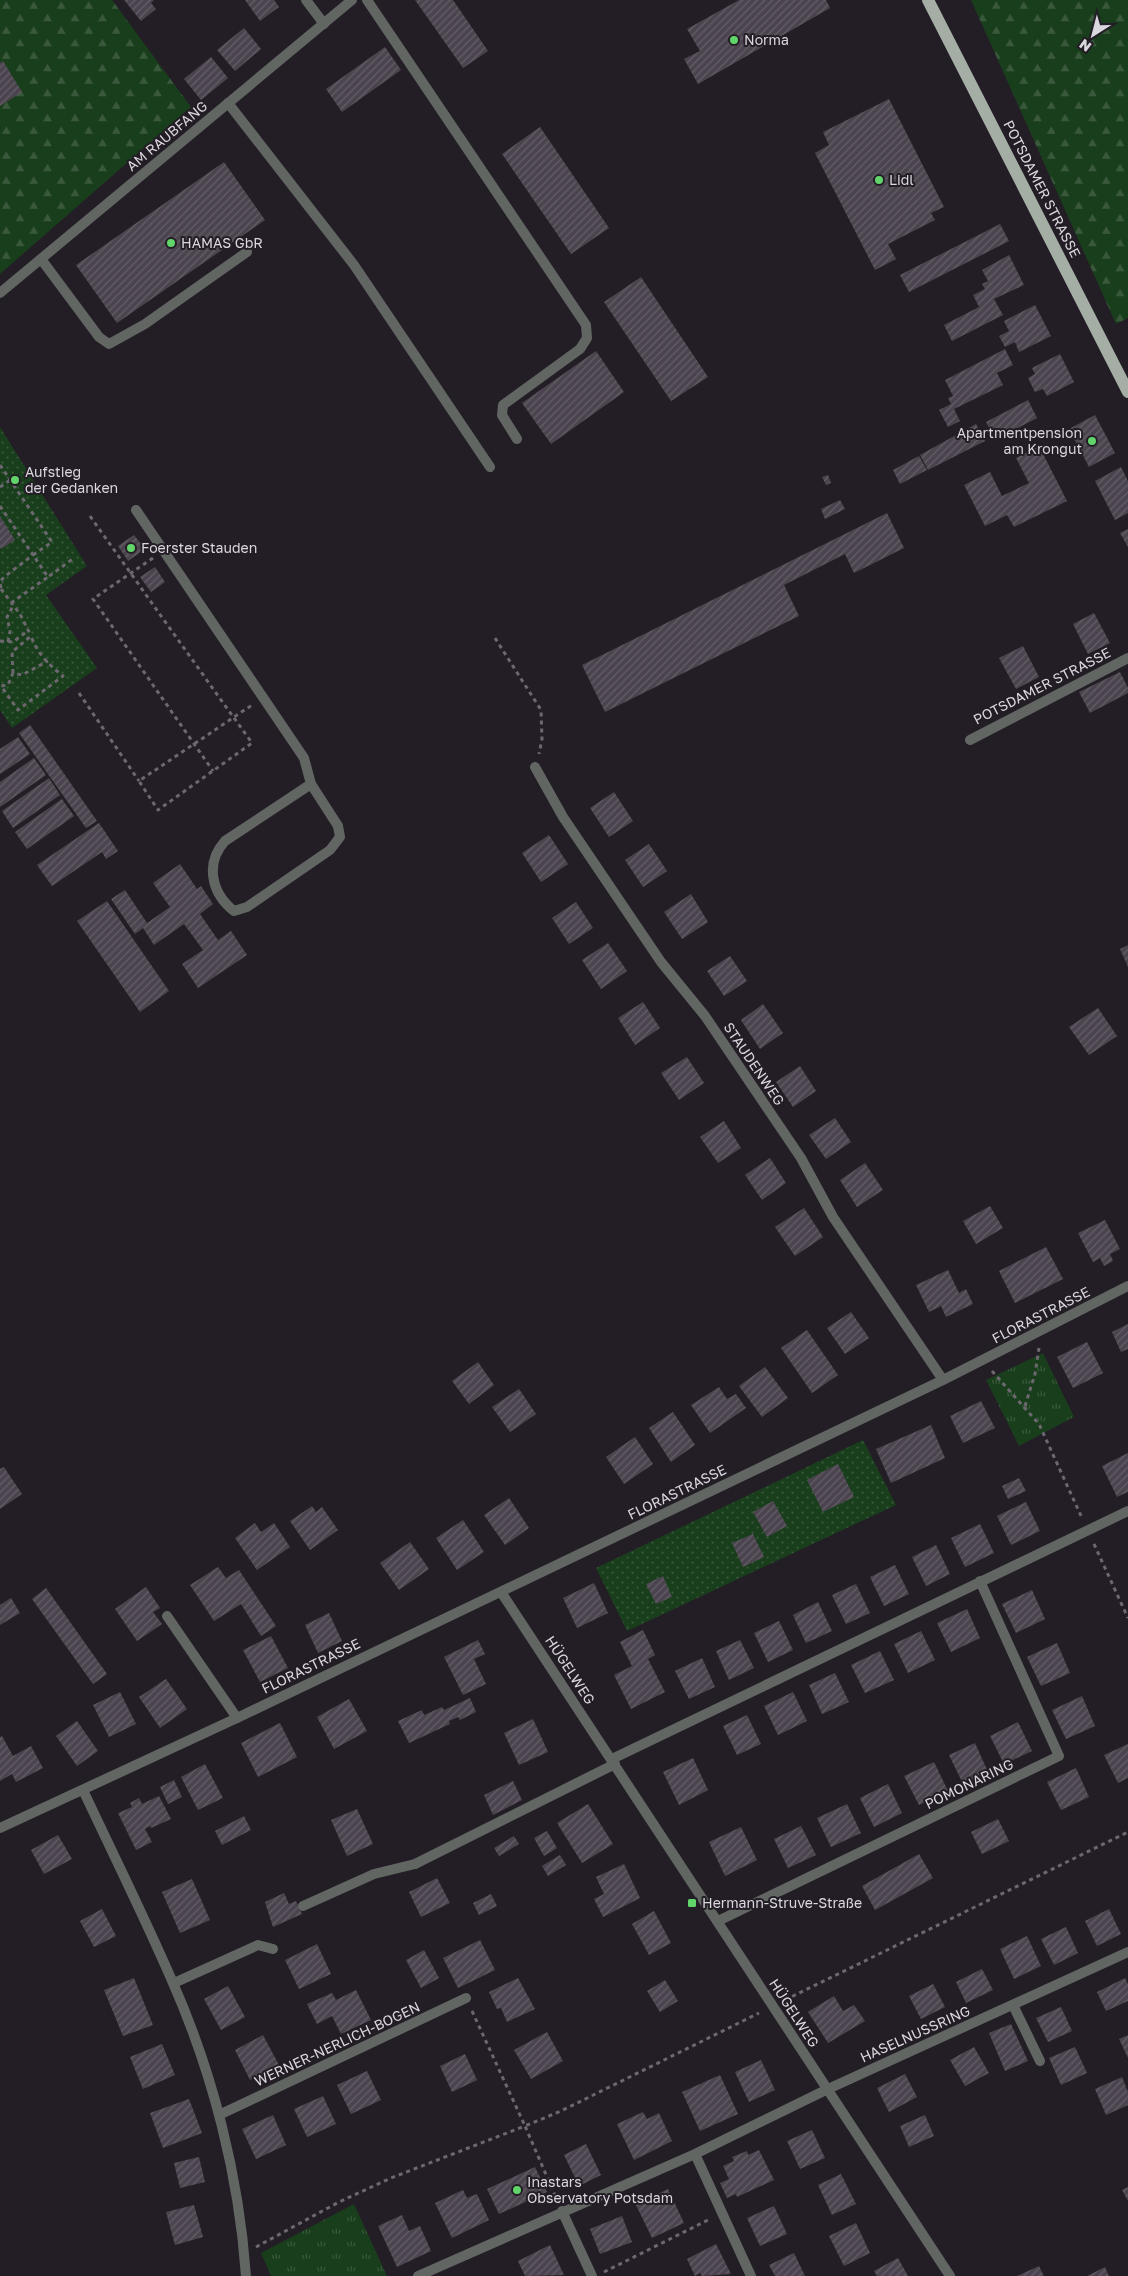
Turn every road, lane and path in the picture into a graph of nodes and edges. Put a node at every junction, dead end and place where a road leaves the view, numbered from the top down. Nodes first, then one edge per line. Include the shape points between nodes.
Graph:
1 (306, 0) edge
2 (352, 0) edge
3 (367, 0) edge
4 (928, 0) edge
5 (324, 24) junction
6 (228, 103) junction
7 (247, 252) dead end
8 (41, 259) junction
9 (0, 294) edge
10 (1128, 392) edge
11 (518, 439) dead end
12 (0, 466) edge
13 (490, 467) dead end
14 (10, 480) junction
15 (0, 487) edge
16 (0, 506) edge
17 (136, 510) dead end
18 (90, 516) dead end
19 (34, 555) junction
20 (74, 558) dead end
21 (153, 558) dead end
22 (131, 573) junction
23 (48, 577) junction
24 (1, 589) edge
25 (12, 604) junction
26 (29, 630) junction
27 (31, 636) junction
28 (495, 638) dead end
29 (0, 641) edge
30 (8, 642) junction
31 (1128, 658) edge
32 (48, 661) junction
33 (13, 673) junction
34 (1, 685) edge
35 (79, 693) dead end
36 (254, 704) dead end
37 (234, 717) junction
38 (970, 740) dead end
39 (194, 744) junction
40 (535, 767) joint
41 (213, 771) junction
42 (139, 781) junction
43 (311, 784) junction
44 (1128, 1286) edge
45 (981, 1360) junction
46 (1037, 1363) dead end
47 (943, 1380) junction
48 (1024, 1406) junction
49 (1128, 1512) edge
50 (1088, 1530) junction
51 (980, 1581) junction
52 (501, 1592) junction
53 (167, 1616) dead end
54 (1128, 1618) edge
55 (236, 1718) junction
56 (613, 1761) junction
57 (83, 1790) junction
58 (0, 1828) edge
59 (303, 1906) dead end
60 (718, 1920) junction
61 (274, 1949) dead end
62 (1128, 1952) edge
63 (174, 1983) junction
64 (466, 1998) dead end
65 (1014, 2005) junction
66 (1040, 2061) dead end
67 (828, 2089) junction
68 (219, 2115) junction
69 (695, 2154) junction
70 (562, 2211) junction
71 (722, 2213) junction
72 (245, 2253) junction
73 (246, 2276) edge
74 (418, 2276) edge
75 (592, 2276) edge
76 (597, 2276) edge
77 (751, 2276) edge
78 (950, 2276) edge

1 - 5 street
2 - 5 street, AM RAUBFANG
3 - 11 street via 586,325 587,338 580,349 503,405 502,415
4 - 10 main road, POTSDAMER STRASSE
5 - 6 street, AM RAUBFANG
6 - 8 street, AM RAUBFANG
6 - 13 street via 354,265
7 - 8 street via 145,324 109,344 99,337
8 - 9 street, AM RAUBFANG
12 - 14 path
14 - 15 path
14 - 19 path via 52,542
16 - 19 path
17 - 43 street via 304,758
18 - 22 path
19 - 23 path
19 - 24 path via 4,577 0,582
20 - 23 path
21 - 22 path
22 - 37 path
22 - 39 path via 93,599
23 - 25 path
24 - 25 path
25 - 26 path
25 - 30 path via 7,617
26 - 27 path
26 - 30 path via 17,640
27 - 32 path via 40,656
27 - 33 path via 12,652
28 - 40 path via 542,710 542,739
29 - 30 path
31 - 38 street, POTSDAMER STRASSE
32 - 33 path via 22,675
32 - 34 path via 63,676 18,710
33 - 34 path via 8,685
35 - 42 path
36 - 37 path
37 - 39 path
37 - 41 path via 252,744
39 - 41 path
39 - 42 path
40 - 47 street, STAUDENWEG via 563,817 661,962 704,1016 801,1158 827,1207
41 - 42 path via 158,810
43 - 43 street via 219,847 211,876 225,904 234,911 247,907 330,850 340,837 338,826
44 - 45 street, FLORASTRASSE
45 - 47 street, FLORASTRASSE
45 - 48 path
46 - 48 path
47 - 52 street, FLORASTRASSE
48 - 50 path via 1039,1424
49 - 50 street
50 - 51 street
50 - 54 path
51 - 56 street
51 - 60 street, POMONARING via 1059,1756
52 - 55 street, FLORASTRASSE
52 - 56 street, HÜGELWEG
53 - 55 street
55 - 57 street, FLORASTRASSE
56 - 59 street via 415,1864 374,1874
56 - 60 street, HÜGELWEG
57 - 58 street, FLORASTRASSE
57 - 63 street
60 - 67 street, HÜGELWEG
61 - 63 street via 258,1945
62 - 65 street, HASELNUSSRING
63 - 68 street
64 - 68 street, WERNER-NERLICH-BOGEN
65 - 66 street
65 - 67 street, HASELNUSSRING
67 - 69 street
67 - 78 street, HÜGELWEG
68 - 72 street
69 - 70 street
69 - 71 street
70 - 72 path via 526,2126 391,2178
70 - 74 street
70 - 75 street
71 - 76 path
71 - 77 street
72 - 73 street

